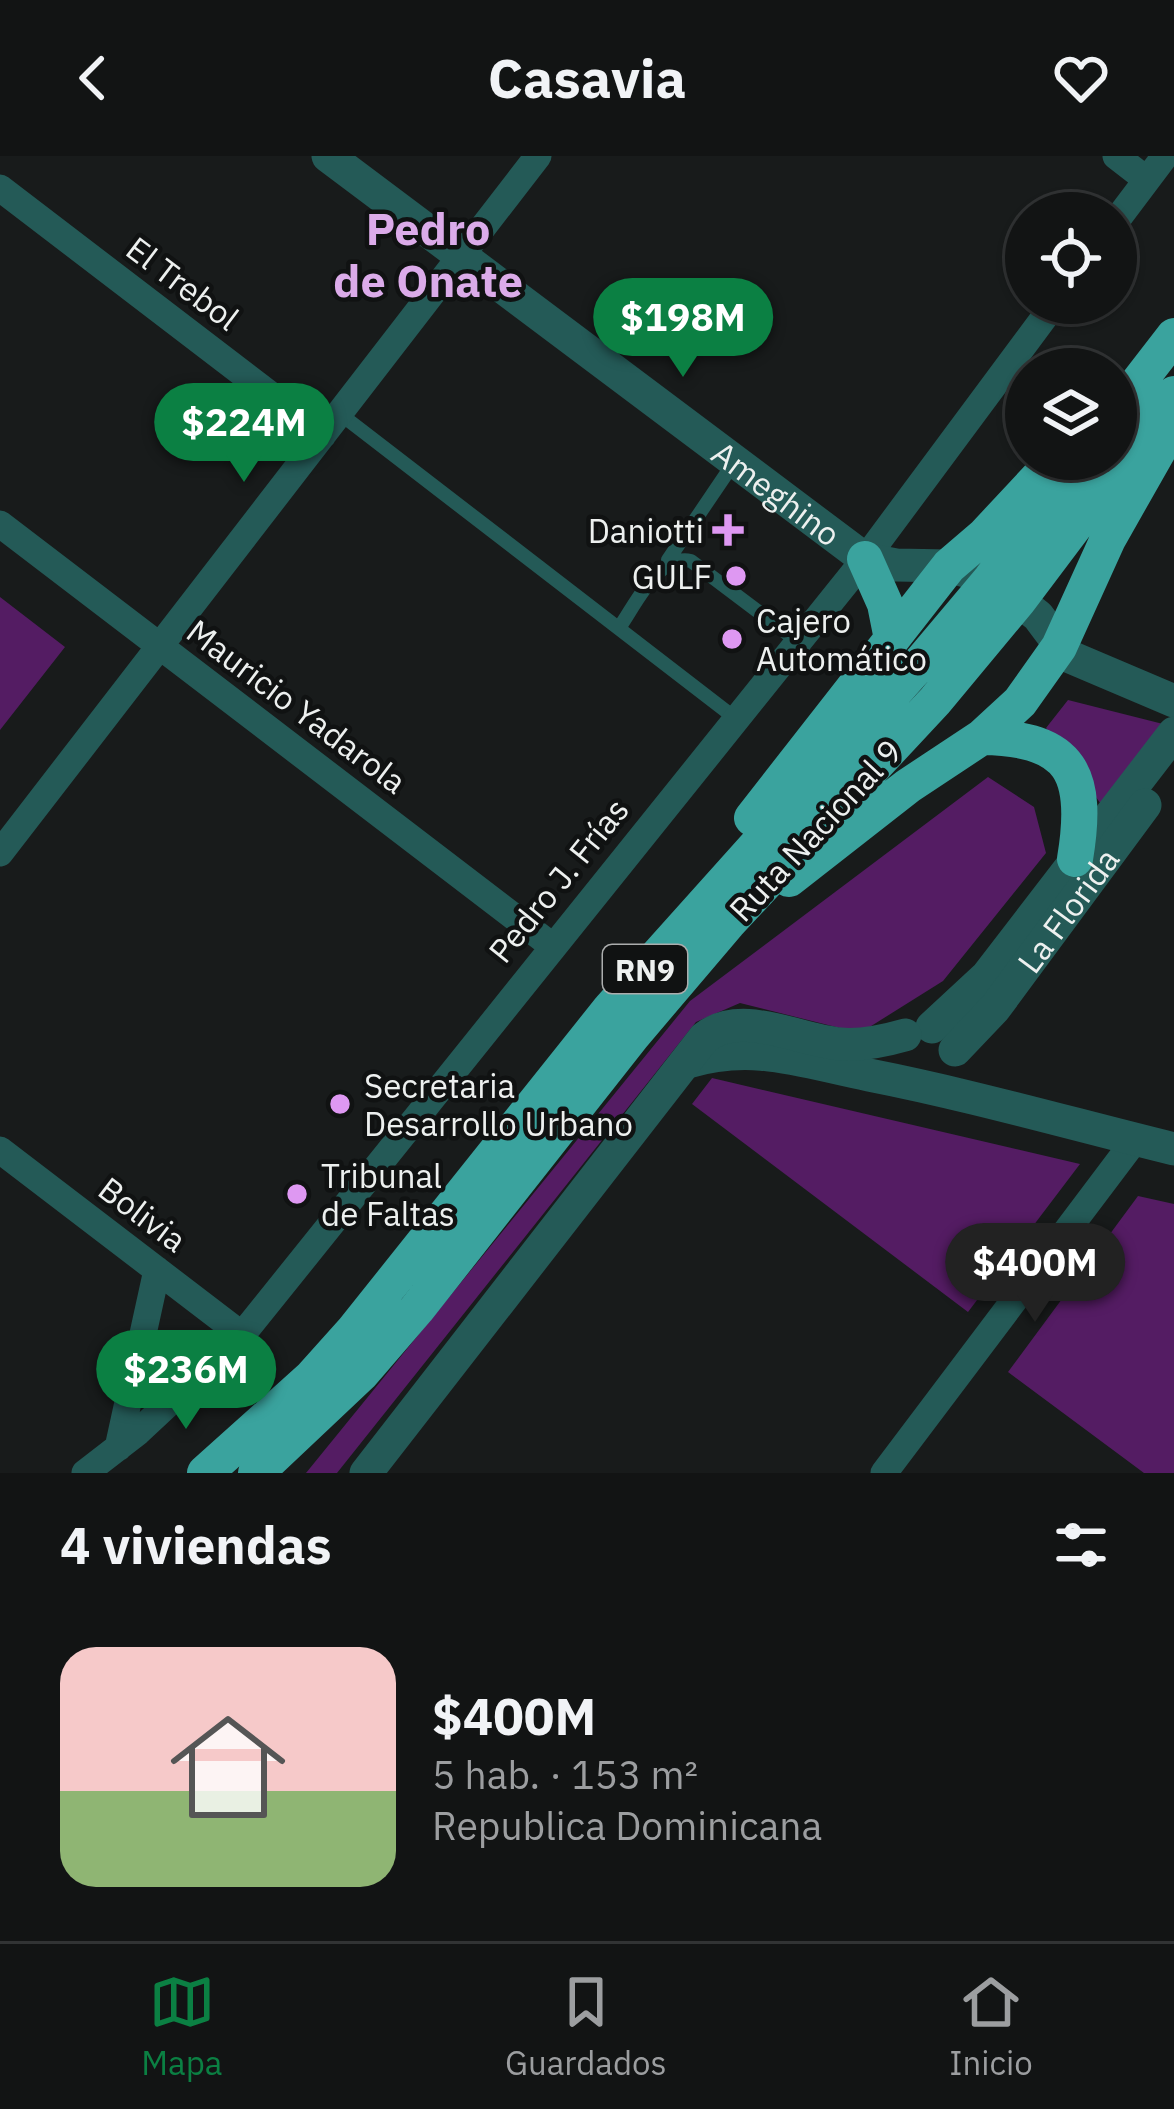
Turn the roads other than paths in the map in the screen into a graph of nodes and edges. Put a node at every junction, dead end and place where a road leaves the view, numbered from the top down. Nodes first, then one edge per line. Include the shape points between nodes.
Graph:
1 (328, 156) edge
2 (538, 156) edge
3 (1116, 156) edge
4 (1165, 156) edge
5 (1147, 180) junction
6 (0, 188) edge
7 (1137, 193) edge
8 (460, 257) junction
9 (1039, 324) edge
10 (1174, 335) edge
11 (1137, 381) edge
12 (1174, 394) edge
13 (1174, 422) edge
14 (331, 424) junction
15 (734, 462) junction
16 (1036, 480) edge
17 (1068, 480) edge
18 (0, 524) edge
19 (865, 559) junction
20 (665, 564) junction
21 (950, 566) junction
22 (1005, 590) junction
23 (619, 628) junction
24 (892, 639) junction
25 (797, 641) junction
26 (160, 646) junction
27 (1059, 647) junction
28 (1174, 701) edge
29 (735, 718) junction
30 (1174, 733) edge
31 (982, 737) junction
32 (1174, 766) edge
33 (0, 853) edge
34 (1075, 859) junction
35 (716, 912) junction
36 (551, 945) junction
37 (937, 1043) junction
38 (688, 1062) junction
39 (921, 1083) junction
40 (1002, 1106) junction
41 (1135, 1140) junction
42 (1174, 1149) edge
43 (0, 1150) edge
44 (157, 1270) junction
45 (242, 1335) junction
46 (308, 1427) junction
47 (118, 1448) junction
48 (85, 1473) edge
49 (205, 1473) edge
50 (256, 1473) edge
51 (274, 1473) edge
52 (366, 1473) edge
53 (884, 1473) edge

1 - 8 street, Ameghino
2 - 8 street
3 - 5 street
4 - 5 street
5 - 7 street
6 - 14 street, El Trebol
8 - 14 street
8 - 15 street, Ameghino
9 - 19 street, Pedro J. Frías
10 - 11 highway
12 - 22 highway, Ruta Nacional 9 / RN9
13 - 27 highway, RN9
14 - 23 lane
14 - 26 street
15 - 19 street, Ameghino
15 - 20 lane
16 - 21 highway, RN9
17 - 22 highway, Ruta Nacional 9 / RN9
18 - 26 street, Mauricio Yadarola
19 - 21 street, Ameghino
19 - 24 highway
19 - 25 street, Pedro J. Frías
20 - 23 lane
20 - 25 lane via 691,561
21 - 22 street, Ameghino
21 - 24 highway, RN9
22 - 27 street via 1038,616
22 - 35 highway, Ruta Nacional 9 / RN9 via 935,701
23 - 29 lane
24 - 35 highway, RN9 via 743,830
25 - 29 street, Pedro J. Frías
26 - 33 street
26 - 36 street, Mauricio Yadarola
27 - 28 street
27 - 31 highway, RN9 via 1020,702
29 - 36 street, Pedro J. Frías
30 - 34 street
31 - 34 highway via 1045,747 1074,776 1082,819
31 - 35 highway, RN9 via 840,843
32 - 37 street, La Florida via 995,1008
34 - 37 street
35 - 46 highway, Ruta Nacional 9 / RN9 via 417,1310
35 - 49 highway, Ruta Nacional 9 / RN9 via 610,1009 311,1378
36 - 45 street, Pedro J. Frías
37 - 38 street via 848,1045 736,1025 712,1031
37 - 39 street via 948,1076
37 - 39 street via 898,1060
37 - 40 street
38 - 39 street via 766,1052
38 - 52 street
39 - 40 street
40 - 41 street
41 - 42 street
41 - 53 street
43 - 44 street, Bolivia
44 - 45 street, Bolivia
44 - 47 street
45 - 47 street, Pedro J. Frías
46 - 50 highway, Ruta Nacional 9 / RN9
46 - 51 highway
47 - 48 street, Pedro J. Frías

